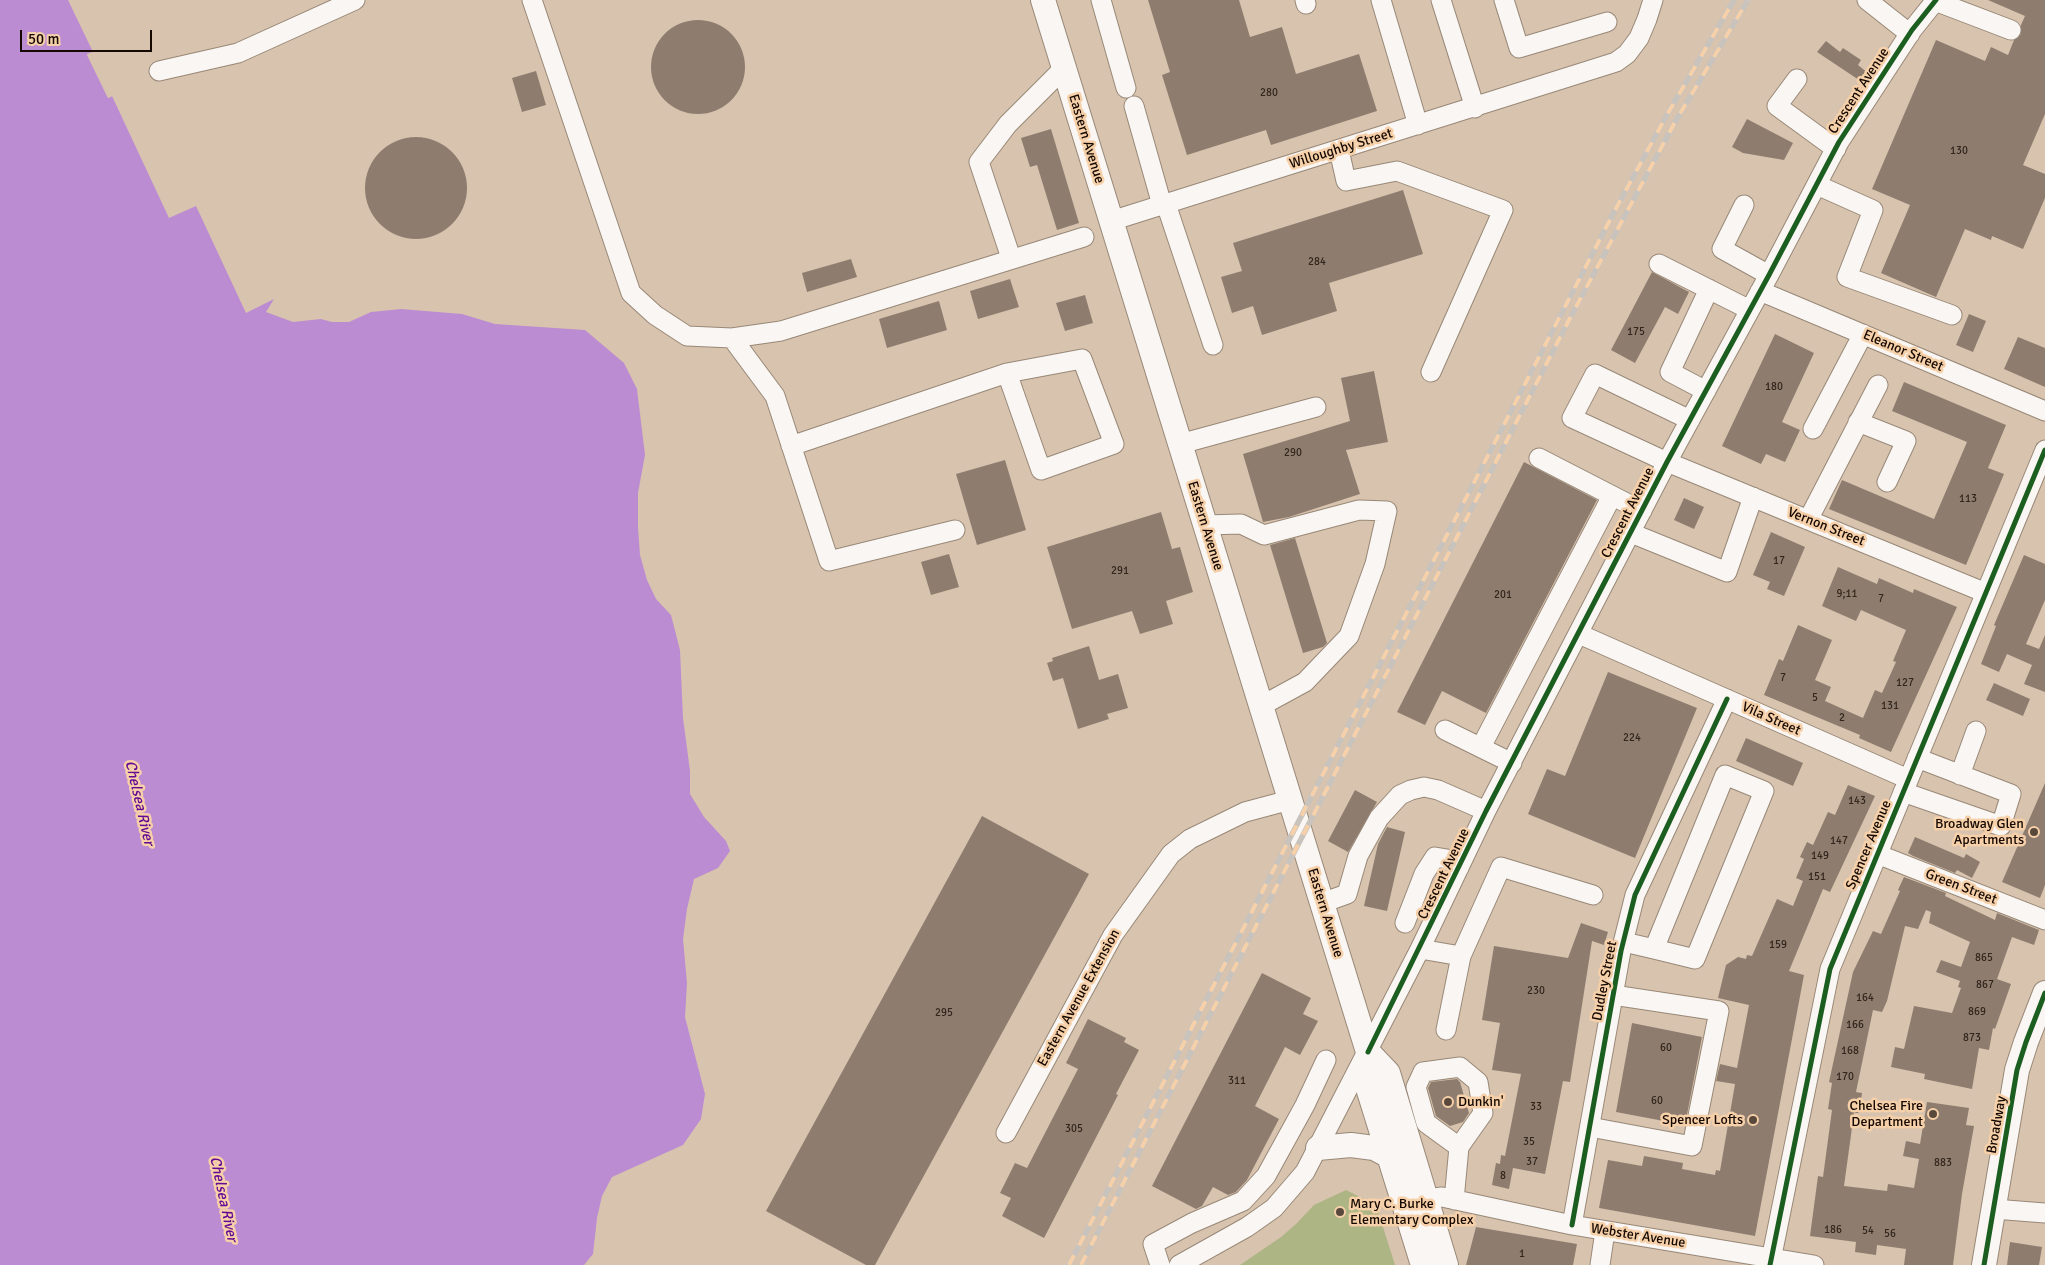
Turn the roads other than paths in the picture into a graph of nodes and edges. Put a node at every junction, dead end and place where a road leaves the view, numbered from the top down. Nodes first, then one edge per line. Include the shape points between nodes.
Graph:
1 (355, 0) edge
2 (532, 0) edge
3 (1043, 0) edge
4 (1101, 0) edge
5 (1381, 0) edge
6 (1441, 0) edge
7 (1504, 0) edge
8 (1653, 0) edge
9 (1867, 0) edge
10 (1935, 1) edge
11 (1607, 22) dead end
12 (2011, 30) dead end
13 (1910, 34) junction
14 (1064, 68) junction
15 (159, 71) dead end
16 (1797, 80) dead end
17 (1126, 88) dead end
18 (1134, 106) dead end
19 (1474, 108) junction
20 (1418, 125) junction
21 (1836, 149) junction
22 (1339, 150) junction
23 (1817, 185) junction
24 (1164, 204) junction
25 (1744, 205) dead end
26 (1111, 221) junction
27 (1084, 237) dead end
28 (1011, 258) junction
29 (1659, 264) dead end
30 (1765, 283) junction
31 (1709, 289) junction
32 (1750, 310) junction
33 (1952, 315) dead end
34 (1863, 334) junction
35 (732, 338) junction
36 (1213, 345) dead end
37 (1431, 372) dead end
38 (1007, 373) junction
39 (1878, 385) dead end
40 (1706, 391) junction
41 (1316, 407) dead end
42 (2045, 411) edge
43 (1690, 420) junction
44 (1858, 422) junction
45 (1813, 429) dead end
46 (1180, 444) junction
47 (791, 446) junction
48 (1538, 458) dead end
49 (2043, 458) edge
50 (1667, 462) junction
51 (1887, 482) dead end
52 (1612, 496) junction
53 (1753, 497) junction
54 (1642, 511) junction
55 (1808, 520) junction
56 (1205, 525) junction
57 (955, 530) dead end
58 (1631, 533) junction
59 (1986, 593) junction
60 (1579, 634) junction
61 (1727, 699) junction
62 (1261, 706) junction
63 (1445, 730) dead end
64 (1976, 731) dead end
65 (1481, 747) junction
66 (1917, 758) junction
67 (1512, 763) junction
68 (1960, 775) junction
69 (1906, 785) junction
70 (1290, 800) junction
71 (1486, 811) junction
72 (1877, 854) junction
73 (1459, 868) junction
74 (1593, 895) dead end
75 (1322, 903) junction
76 (2045, 920) edge
77 (1405, 923) dead end
78 (1624, 942) junction
79 (1420, 949) junction
80 (1654, 949) junction
81 (1461, 956) junction
82 (2045, 993) edge
83 (1614, 995) junction
84 (1446, 1030) dead end
85 (1368, 1052) junction
86 (1326, 1060) dead end
87 (1305, 1105) junction
88 (1333, 1120) junction
89 (1416, 1127) junction
90 (1590, 1127) junction
91 (1006, 1133) dead end
92 (1459, 1147) junction
93 (1318, 1148) junction
94 (1388, 1156) junction
95 (1454, 1200) junction
96 (1415, 1202) junction
97 (1994, 1209) junction
98 (2045, 1213) edge
99 (1572, 1225) junction
100 (1605, 1230) junction
101 (1771, 1261) edge
102 (1160, 1265) edge
103 (1179, 1265) edge
104 (1423, 1265) edge
105 (1446, 1265) edge
106 (1600, 1265) edge
107 (1814, 1265) edge
108 (1984, 1265) edge

1 - 15 street via 238,53
2 - 35 street via 631,293 687,336
3 - 14 main road, Eastern Avenue
4 - 17 street
5 - 20 street
6 - 19 street
7 - 11 street via 1519,48
8 - 19 street, Willoughby Street via 1638,38 1627,54 1616,62
9 - 13 street
10 - 12 street
10 - 13 street, Crescent Avenue
13 - 21 street, Crescent Avenue
14 - 26 main road, Eastern Avenue
14 - 28 street via 1008,124 979,162
16 - 21 street via 1777,106
18 - 24 street
19 - 20 street, Willoughby Street
20 - 22 street, Willoughby Street
21 - 23 street, Crescent Avenue
22 - 24 street, Willoughby Street
22 - 37 street via 1346,181 1397,171 1503,210
23 - 30 street, Crescent Avenue
23 - 33 street via 1873,210 1847,277
24 - 26 street, Willoughby Street
24 - 36 street
25 - 30 street, Eleanor Street via 1722,249
26 - 46 main road, Eastern Avenue
27 - 28 street
28 - 35 street via 781,331
29 - 31 street
30 - 32 street, Crescent Avenue
30 - 34 street, Eleanor Street
31 - 32 street
31 - 40 street via 1670,372
32 - 40 street, Crescent Avenue
34 - 42 street, Eleanor Street
34 - 45 street
35 - 47 street via 775,396
38 - 38 street via 1042,470 1114,444 1082,359
38 - 47 street
39 - 44 street
40 - 43 street, Crescent Avenue
41 - 46 street
43 - 50 street, Crescent Avenue
43 - 50 street, Vernon Street via 1595,374 1572,418
44 - 51 street via 1906,441
44 - 55 street
46 - 56 main road, Eastern Avenue
47 - 57 street via 829,561
48 - 52 street
49 - 59 street, Spencer Avenue
50 - 53 street, Vernon Street
50 - 54 street, Crescent Avenue
52 - 54 street
52 - 65 street
53 - 55 street, Vernon Street
53 - 58 street via 1727,572
54 - 58 street, Crescent Avenue
55 - 59 street, Vernon Street
56 - 62 main road, Eastern Avenue
56 - 62 street via 1241,524 1264,535 1359,510 1387,511 1374,564 1349,636 1305,682
58 - 60 street, Crescent Avenue
59 - 66 street, Spencer Avenue
60 - 61 street, Vila Street
60 - 67 street, Crescent Avenue
61 - 69 street, Vila Street
61 - 78 street, Dudley Street via 1635,895
62 - 70 main road, Eastern Avenue
63 - 65 street
64 - 68 street
65 - 67 street
66 - 68 street
66 - 69 street, Spencer Avenue
67 - 71 street, Crescent Avenue
68 - 69 street, Vila Street via 2011,794 2001,826
69 - 72 street, Spencer Avenue
70 - 75 main road, Eastern Avenue
70 - 91 street, Eastern Avenue Extension via 1245,812 1190,839 1171,854 1113,934
71 - 73 street, Crescent Avenue
71 - 75 street via 1424,787 1400,795 1379,818 1358,856 1347,894
72 - 76 street, Green Street
72 - 101 street, Spencer Avenue via 1826,982
73 - 77 street via 1435,857 1424,874
73 - 79 street, Crescent Avenue
74 - 81 street via 1501,867
75 - 85 main road, Eastern Avenue
78 - 80 street
78 - 83 street, Dudley Street
79 - 81 street
79 - 85 street, Crescent Avenue
80 - 80 street via 1695,959 1764,790 1724,776
81 - 84 street
82 - 97 main road, Broadway via 2017,1070
83 - 90 street, Dudley Street
83 - 90 street via 1719,1011 1692,1146
85 - 88 street, Crescent Avenue
85 - 89 main road, Eastern Avenue via 1388,1073
85 - 94 main road, Eastern Avenue via 1366,1085
86 - 87 street
87 - 88 street
87 - 102 street via 1266,1176 1244,1201 1153,1244
88 - 93 street, Crescent Avenue
89 - 92 street
89 - 92 street via 1416,1087 1423,1072 1460,1067 1478,1082 1483,1113
89 - 96 main road, Eastern Avenue
90 - 99 street, Dudley Street
92 - 95 street
93 - 94 main road via 1351,1145 1374,1148
93 - 103 street, Crescent Avenue via 1305,1172 1274,1208 1248,1227
94 - 96 main road, Eastern Avenue
95 - 96 street, Webster Avenue via 1442,1198
95 - 99 street, Webster Avenue
96 - 104 main road, Eastern Avenue
96 - 105 main road, Eastern Avenue
97 - 98 street
97 - 108 main road, Broadway
99 - 100 street, Webster Avenue
100 - 101 street, Webster Avenue
100 - 106 street
101 - 107 street, Webster Avenue

